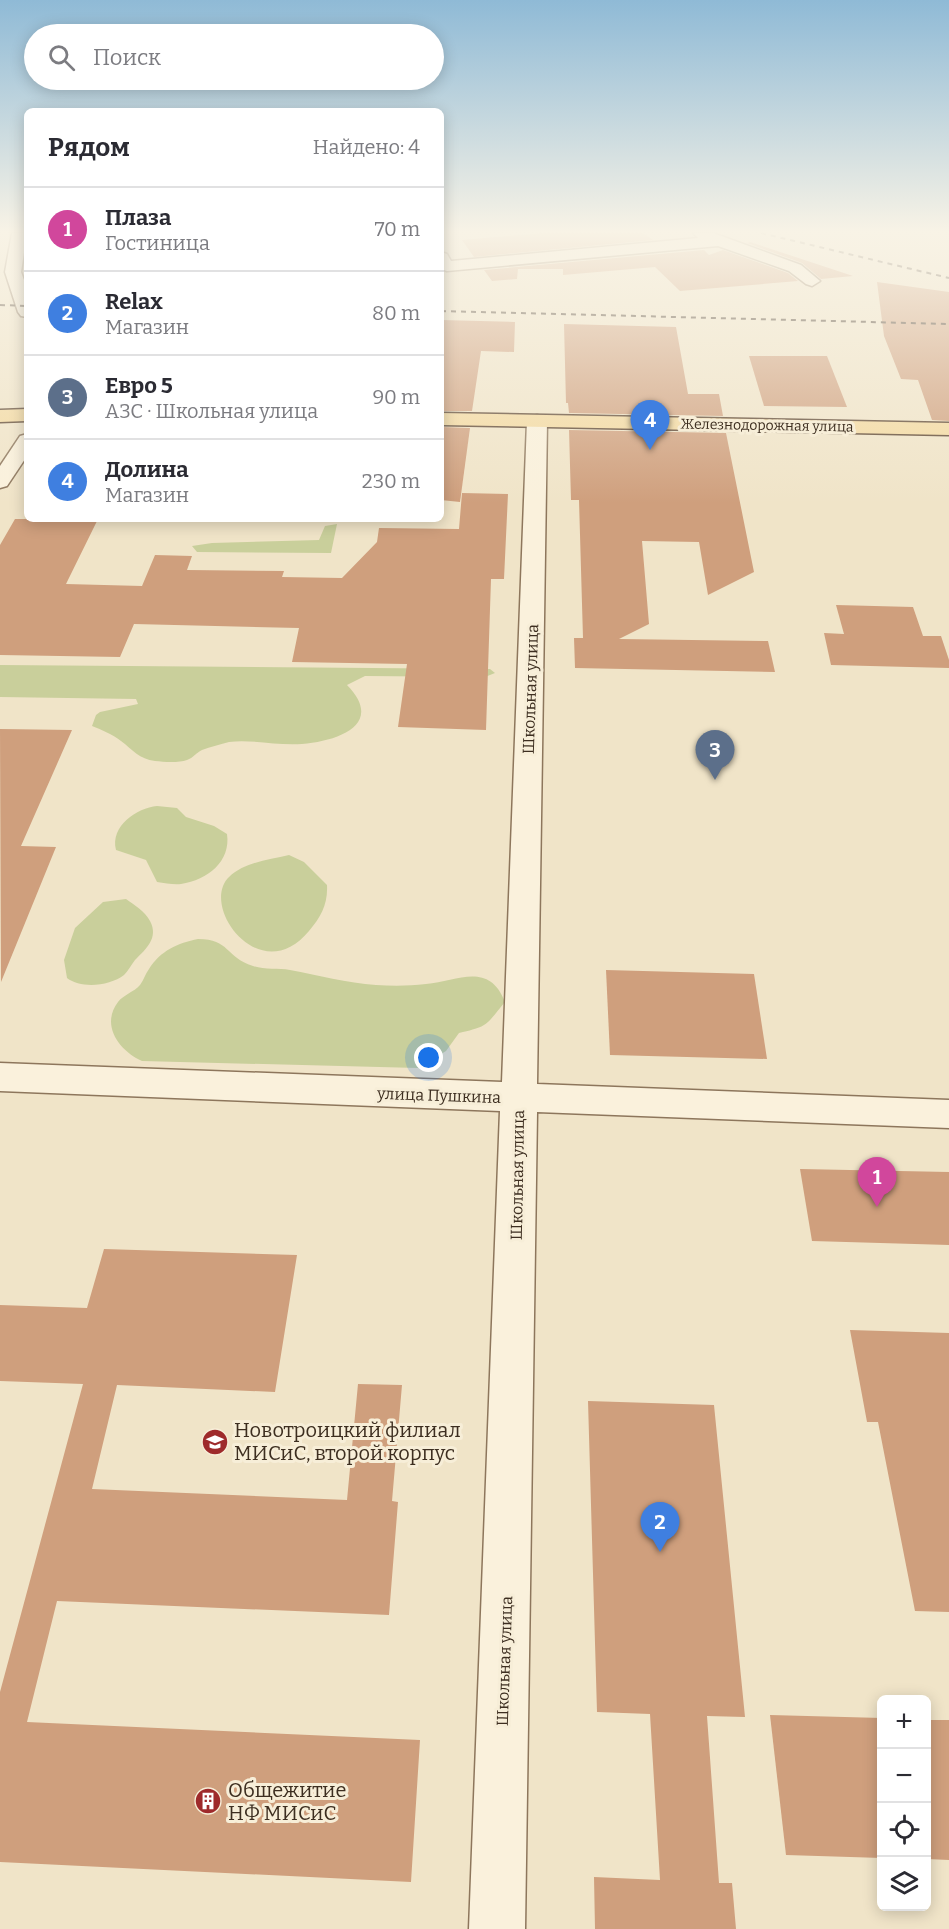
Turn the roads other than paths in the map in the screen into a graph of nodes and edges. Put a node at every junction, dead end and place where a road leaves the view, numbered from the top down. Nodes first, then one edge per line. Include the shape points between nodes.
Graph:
1 (24, 415) edge
2 (0, 416) edge
3 (444, 419) edge
4 (537, 421) junction
5 (949, 429) edge
6 (24, 445) edge
7 (0, 482) edge
8 (0, 1077) edge
9 (519, 1098) junction
10 (949, 1113) edge
11 (497, 1929) edge

1 - 2 main road
3 - 4 main road, Железнодорожная улица
4 - 5 main road, Железнодорожная улица
4 - 9 street, Школьная улица
6 - 7 street
8 - 9 street, улица Пушкина
9 - 10 street, улица Пушкина
9 - 11 street, Школьная улица

